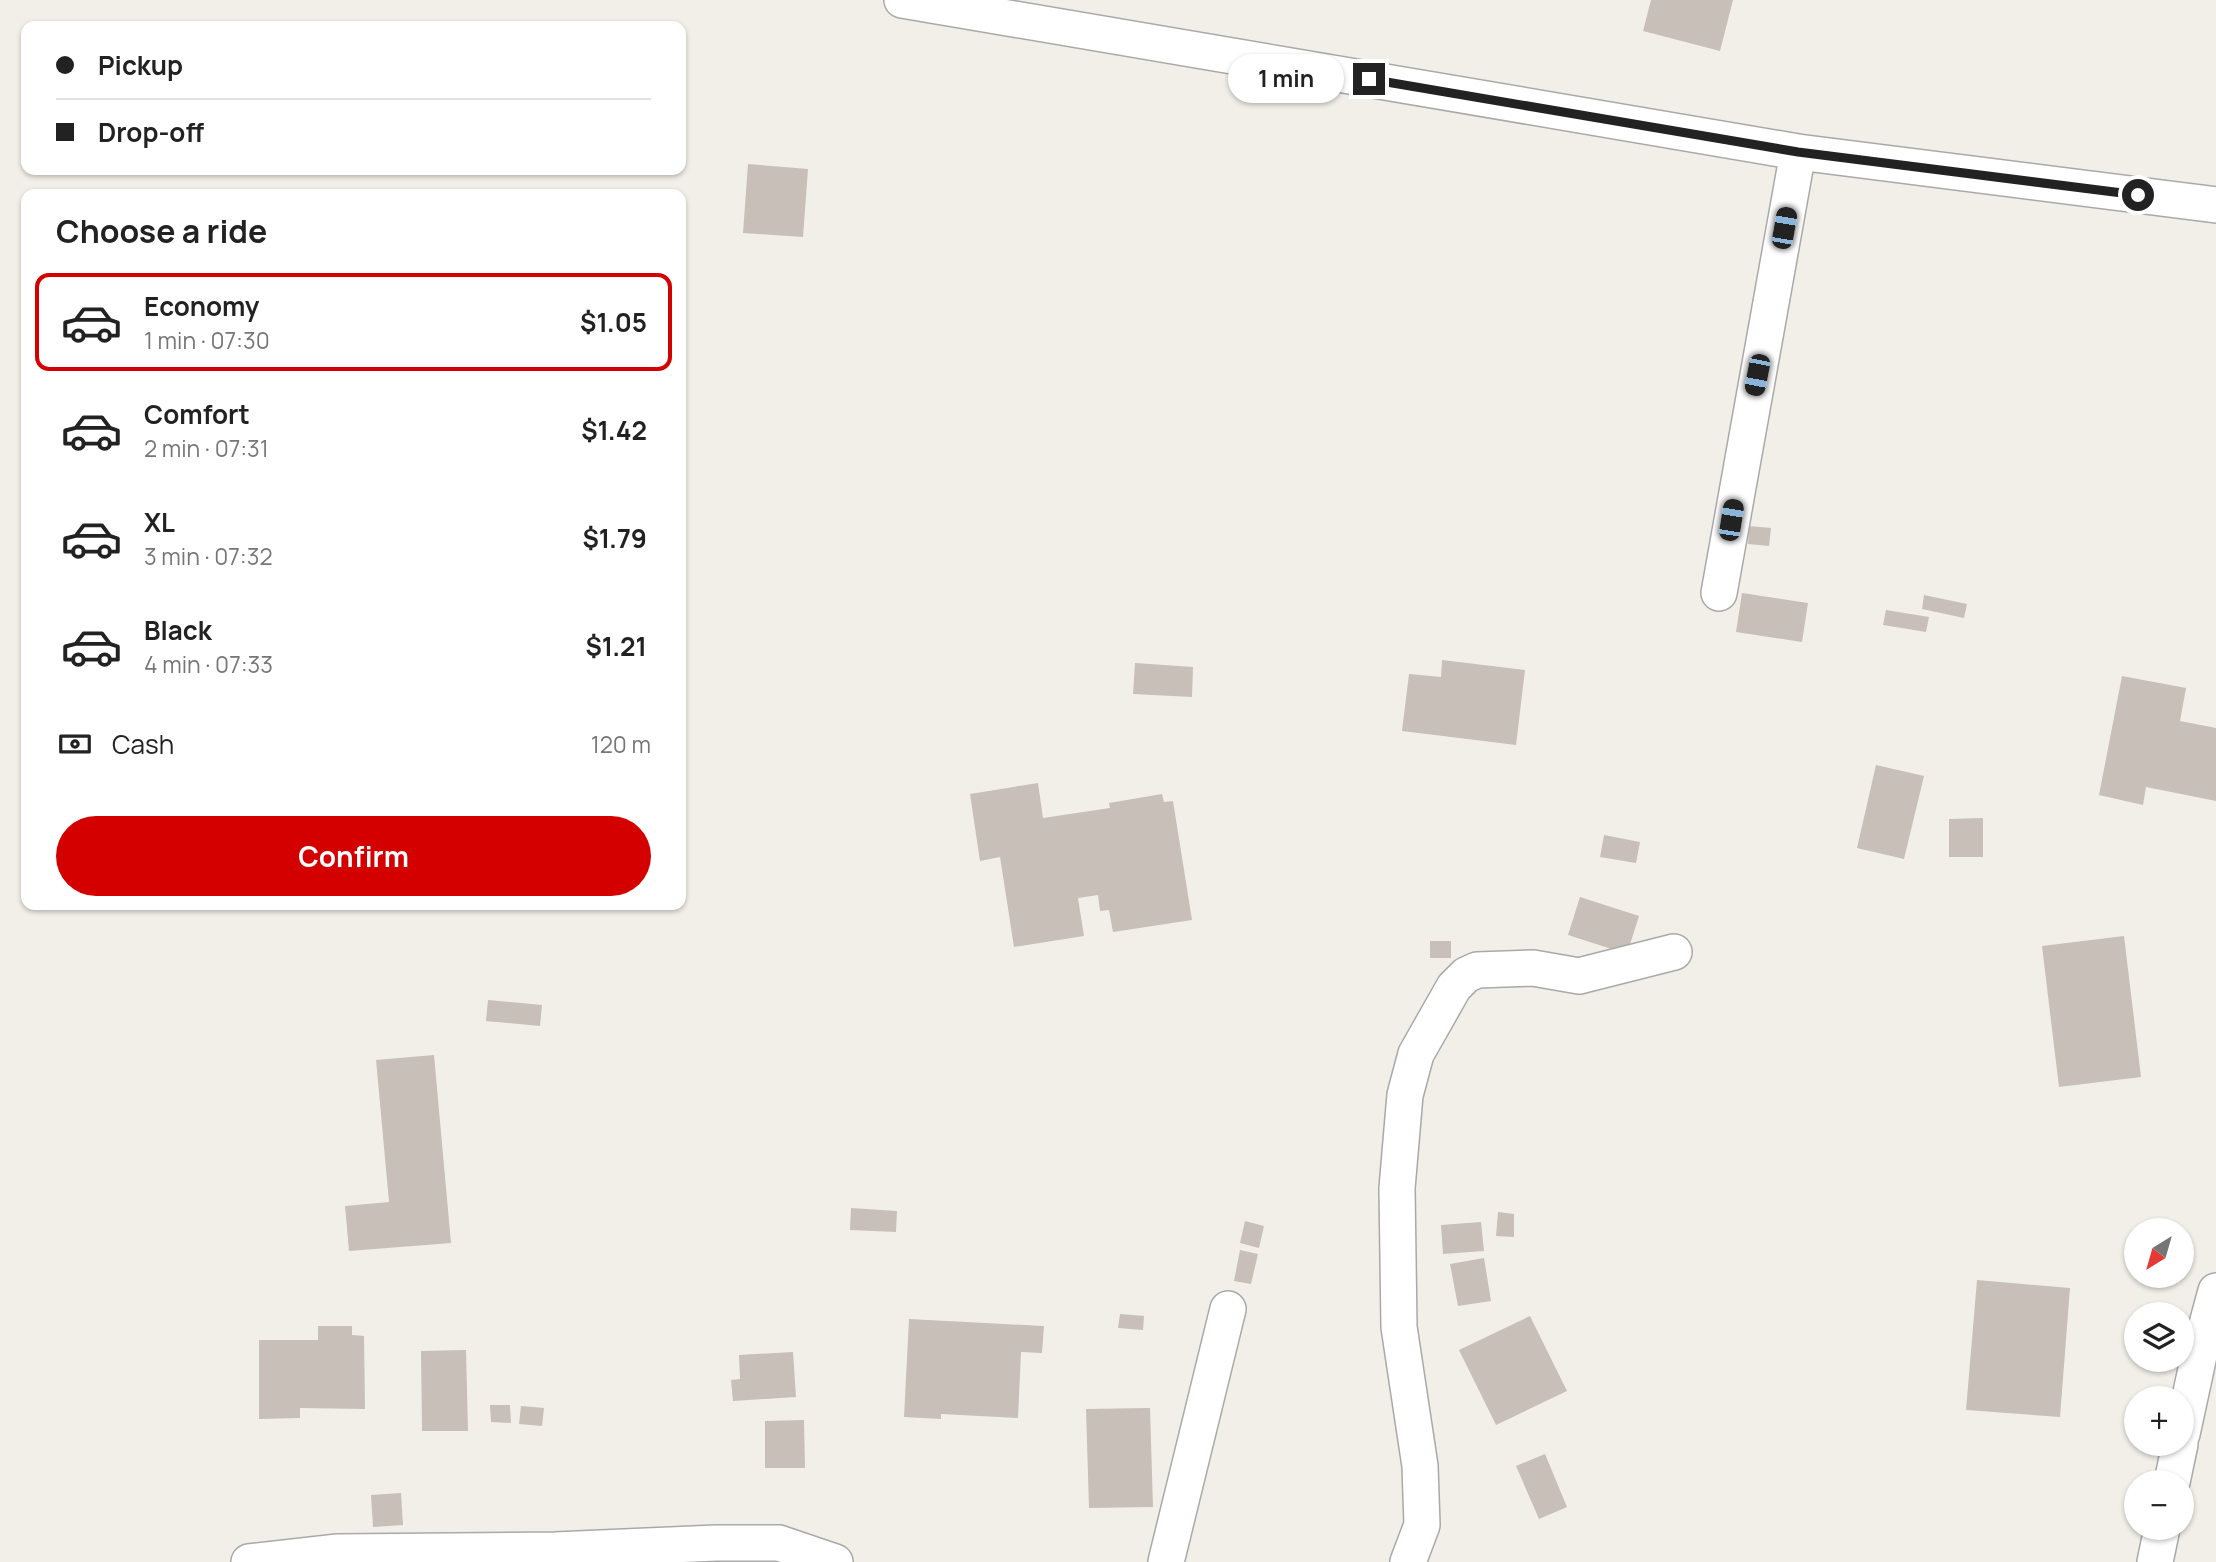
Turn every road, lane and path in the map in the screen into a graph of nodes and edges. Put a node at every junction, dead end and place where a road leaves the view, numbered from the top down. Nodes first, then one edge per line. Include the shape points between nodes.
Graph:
1 (902, 0) edge
2 (1798, 152) junction
3 (2216, 205) edge
4 (1719, 593) dead end
5 (1674, 952) dead end
6 (2216, 1291) edge
7 (1228, 1309) dead end
8 (2192, 1386) edge
9 (2160, 1540) edge
10 (250, 1562) edge
11 (835, 1562) edge
12 (1166, 1562) edge
13 (1408, 1562) edge
14 (2155, 1562) edge

1 - 2 street
2 - 3 street
2 - 4 street
5 - 13 street via 1579,976 1533,968 1477,970 1454,987 1416,1054 1405,1095 1397,1188 1399,1327 1420,1466 1422,1525
6 - 8 street
7 - 12 street
9 - 14 street
10 - 11 street via 338,1552 779,1543

